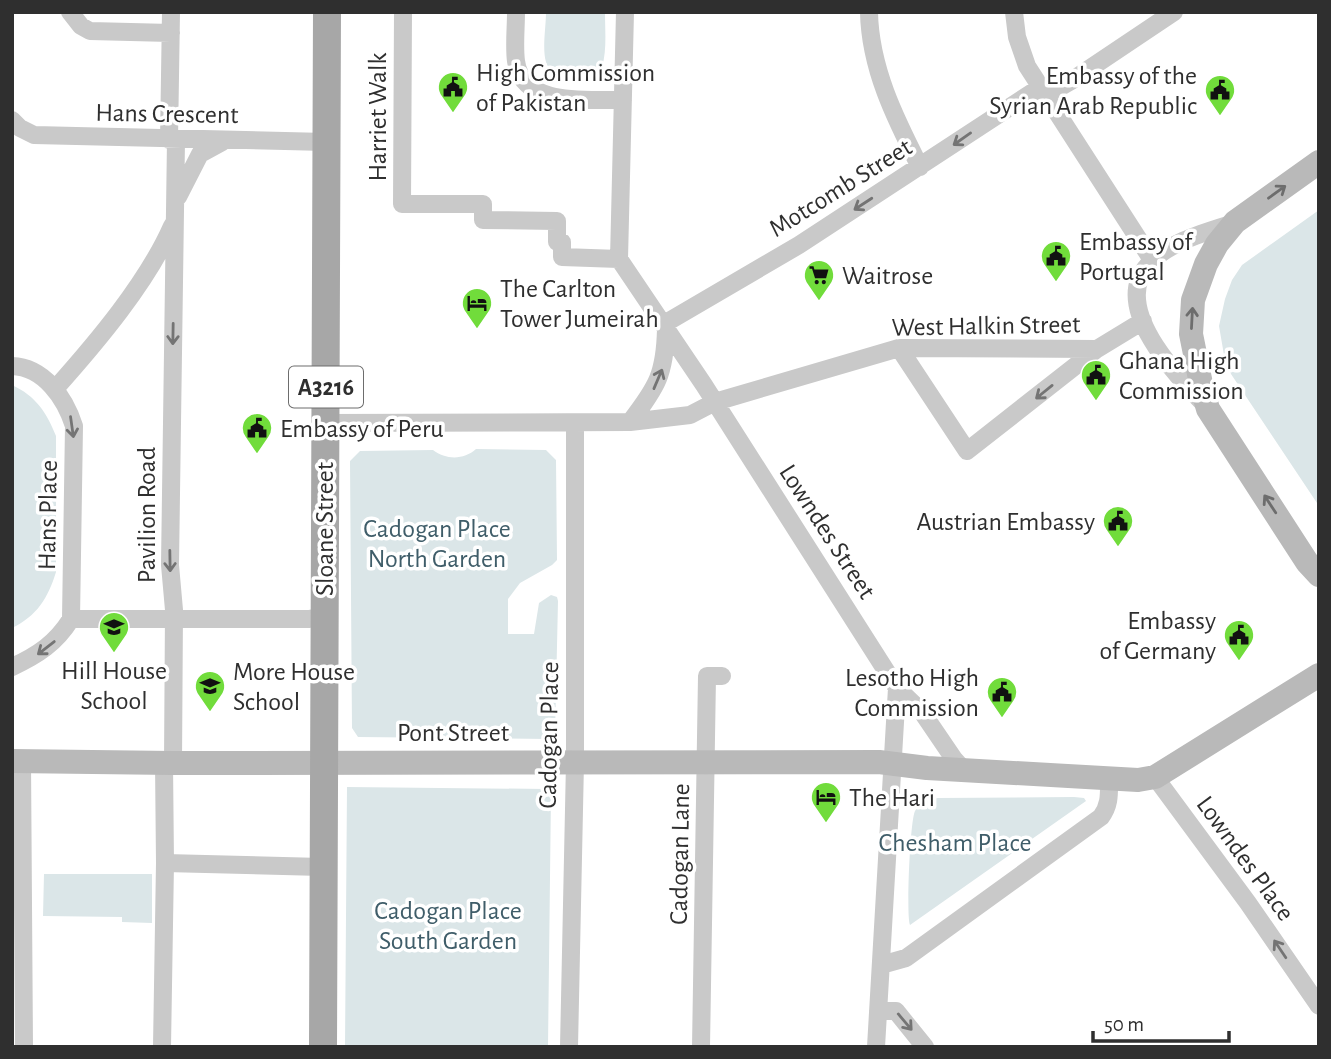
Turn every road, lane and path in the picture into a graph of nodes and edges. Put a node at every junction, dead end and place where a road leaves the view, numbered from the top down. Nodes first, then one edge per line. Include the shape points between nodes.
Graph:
1 (70, 12) edge
2 (171, 12) edge
3 (327, 12) edge
4 (404, 12) edge
5 (516, 12) edge
6 (625, 12) edge
7 (869, 12) edge
8 (1014, 12) edge
9 (1174, 12) edge
10 (171, 33) junction
11 (1042, 92) junction
12 (624, 100) junction
13 (15, 129) edge
14 (172, 140) junction
15 (226, 141) junction
16 (326, 142) junction
17 (1319, 162) edge
18 (920, 167) junction
19 (175, 212) junction
20 (1235, 222) junction
21 (619, 259) junction
22 (1152, 260) junction
23 (1143, 321) junction
24 (665, 326) junction
25 (899, 348) junction
26 (1097, 349) junction
27 (12, 366) edge
28 (55, 389) junction
29 (715, 402) junction
30 (1208, 409) junction
31 (625, 422) junction
32 (325, 423) junction
33 (575, 423) junction
34 (1313, 568) edge
35 (1319, 588) edge
36 (324, 616) junction
37 (174, 618) junction
38 (71, 619) junction
39 (12, 667) edge
40 (1318, 675) edge
41 (722, 676) dead end
42 (897, 688) junction
43 (17, 761) edge
44 (706, 761) junction
45 (575, 762) junction
46 (168, 763) junction
47 (323, 763) junction
48 (894, 764) junction
49 (964, 770) junction
50 (1154, 778) junction
51 (1110, 780) junction
52 (17, 821) edge
53 (165, 863) junction
54 (322, 867) junction
55 (881, 965) junction
56 (1319, 1006) edge
57 (878, 1011) junction
58 (24, 1047) edge
59 (162, 1047) edge
60 (323, 1047) edge
61 (569, 1047) edge
62 (701, 1047) edge
63 (876, 1047) edge
64 (925, 1047) edge

1 - 10 street via 90,31
2 - 10 street
3 - 16 main road, Sloane Street / A3216
4 - 21 street, Harriet Walk via 402,204 483,204 483,220 557,221 562,257
5 - 12 street via 516,63 526,83 537,92 549,97
6 - 12 street
7 - 18 street via 876,64 886,95
8 - 11 street via 1027,66
9 - 11 street, Motcomb Street via 1072,81
10 - 14 street
11 -> 18 street, Motcomb Street
11 - 22 street
12 - 21 street
13 - 14 street, Hans Crescent via 34,135
14 - 15 street, Hans Crescent
14 - 19 street, Pavilion Road
15 - 16 street, Hans Crescent
15 - 19 street via 200,154 187,175
16 - 32 main road, Sloane Street / A3216
20 -> 17 main road
18 -> 24 street, Motcomb Street
19 - 28 street via 151,266
19 -> 37 street, Pavilion Road via 170,565
20 - 22 street
30 -> 20 main road via 1194,351 1193,300 1206,264
21 - 24 street, Lowndes Street
22 - 23 street via 1139,284
23 - 26 street
23 - 30 street via 1166,361
24 - 29 street, Lowndes Street
31 -> 24 street via 657,384 666,352
25 - 26 street, West Halkin Street
26 -> 25 street via 967,451
25 - 29 street, West Halkin Street
27 - 28 street, Hans Place via 32,370
28 -> 38 street, Hans Place via 74,426
29 - 31 street via 690,415
29 - 42 street, Lowndes Street
34 -> 30 main road
31 - 33 street
32 - 33 street
32 - 36 main road, Sloane Street / A3216
33 - 45 street, Cadogan Place
34 - 35 main road
36 - 37 street
36 - 47 main road, Sloane Street / A3216
37 - 38 street
37 - 46 street, Pavilion Road
38 -> 39 street via 42,652
40 - 50 main road
41 - 44 street, Cadogan Lane via 707,677
42 - 48 street
42 - 49 street via 922,712
43 - 46 main road, Pont Street
43 - 52 street
44 - 45 main road, Pont Street
44 - 48 main road, Pont Street
44 - 62 street, Cadogan Lane
45 - 47 main road, Pont Street
45 - 61 street, Cadogan Place
46 - 47 main road, Pont Street
46 - 53 street, Pavilion Road
47 - 54 main road, Sloane Street / A3216
48 - 49 main road
48 - 55 street
49 - 51 main road
50 - 51 main road
56 -> 50 street, Lowndes Place
51 - 55 street via 1107,809 1101,817 906,958
52 - 58 street
53 - 54 street
53 - 59 street, Pavilion Road
54 - 60 main road, Sloane Street / A3216
55 - 57 street
57 - 63 street
57 -> 64 street via 896,1011

